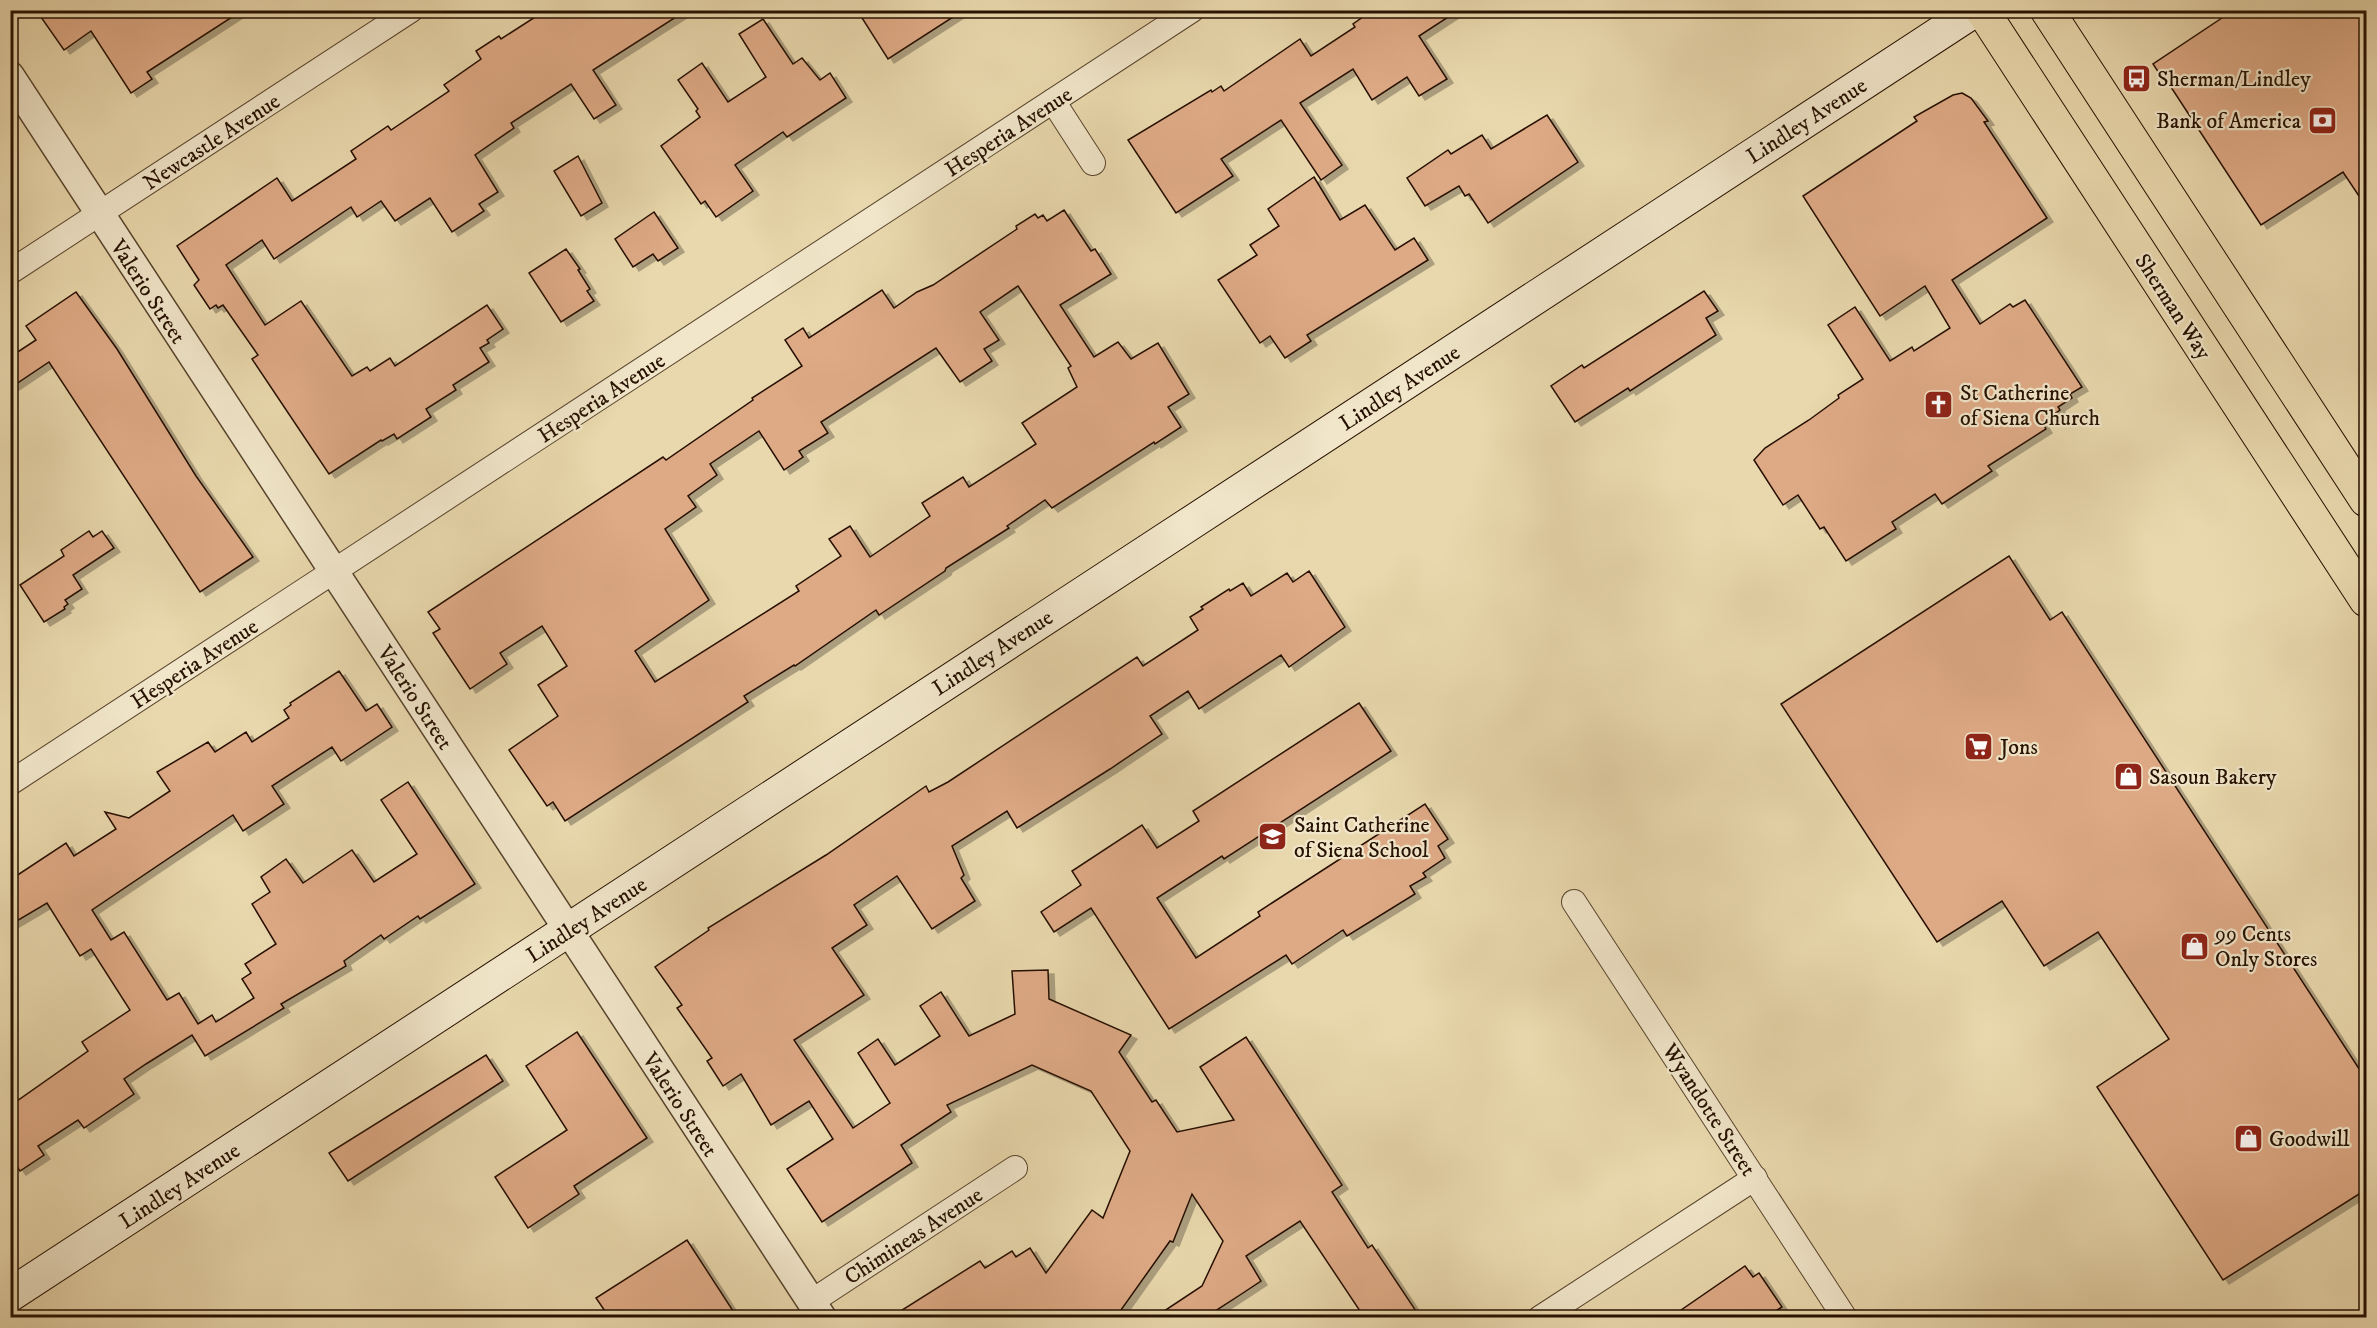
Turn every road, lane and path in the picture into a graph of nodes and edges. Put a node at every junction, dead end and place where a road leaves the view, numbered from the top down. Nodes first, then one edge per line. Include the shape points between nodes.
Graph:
1 (411, 10) edge
2 (1192, 10) edge
3 (1975, 10) edge
4 (1982, 10) edge
5 (2047, 10) edge
6 (10, 76) edge
7 (1053, 101) junction
8 (1093, 163) dead end
9 (99, 214) junction
10 (10, 272) edge
11 (2367, 500) edge
12 (334, 572) junction
13 (2367, 600) edge
14 (10, 783) edge
15 (1574, 902) dead end
16 (569, 931) junction
17 (1015, 1168) dead end
18 (1755, 1178) junction
19 (10, 1295) edge
20 (817, 1310) edge
21 (1540, 1317) edge
22 (1845, 1317) edge

1 - 9 street, Newcastle Avenue
2 - 7 street, Hesperia Avenue
3 - 16 main road, Lindley Avenue
4 - 13 main road, Sherman Way
5 - 11 main road
6 - 9 street, Valerio Street
7 - 8 street
7 - 12 street, Hesperia Avenue
9 - 10 street, Newcastle Avenue
9 - 12 street, Valerio Street
12 - 14 street, Hesperia Avenue
12 - 16 street, Valerio Street
15 - 18 street, Wyandotte Street
16 - 19 main road, Lindley Avenue
16 - 20 street, Valerio Street
17 - 20 street, Chimineas Avenue
18 - 21 street
18 - 22 street, Wyandotte Street

